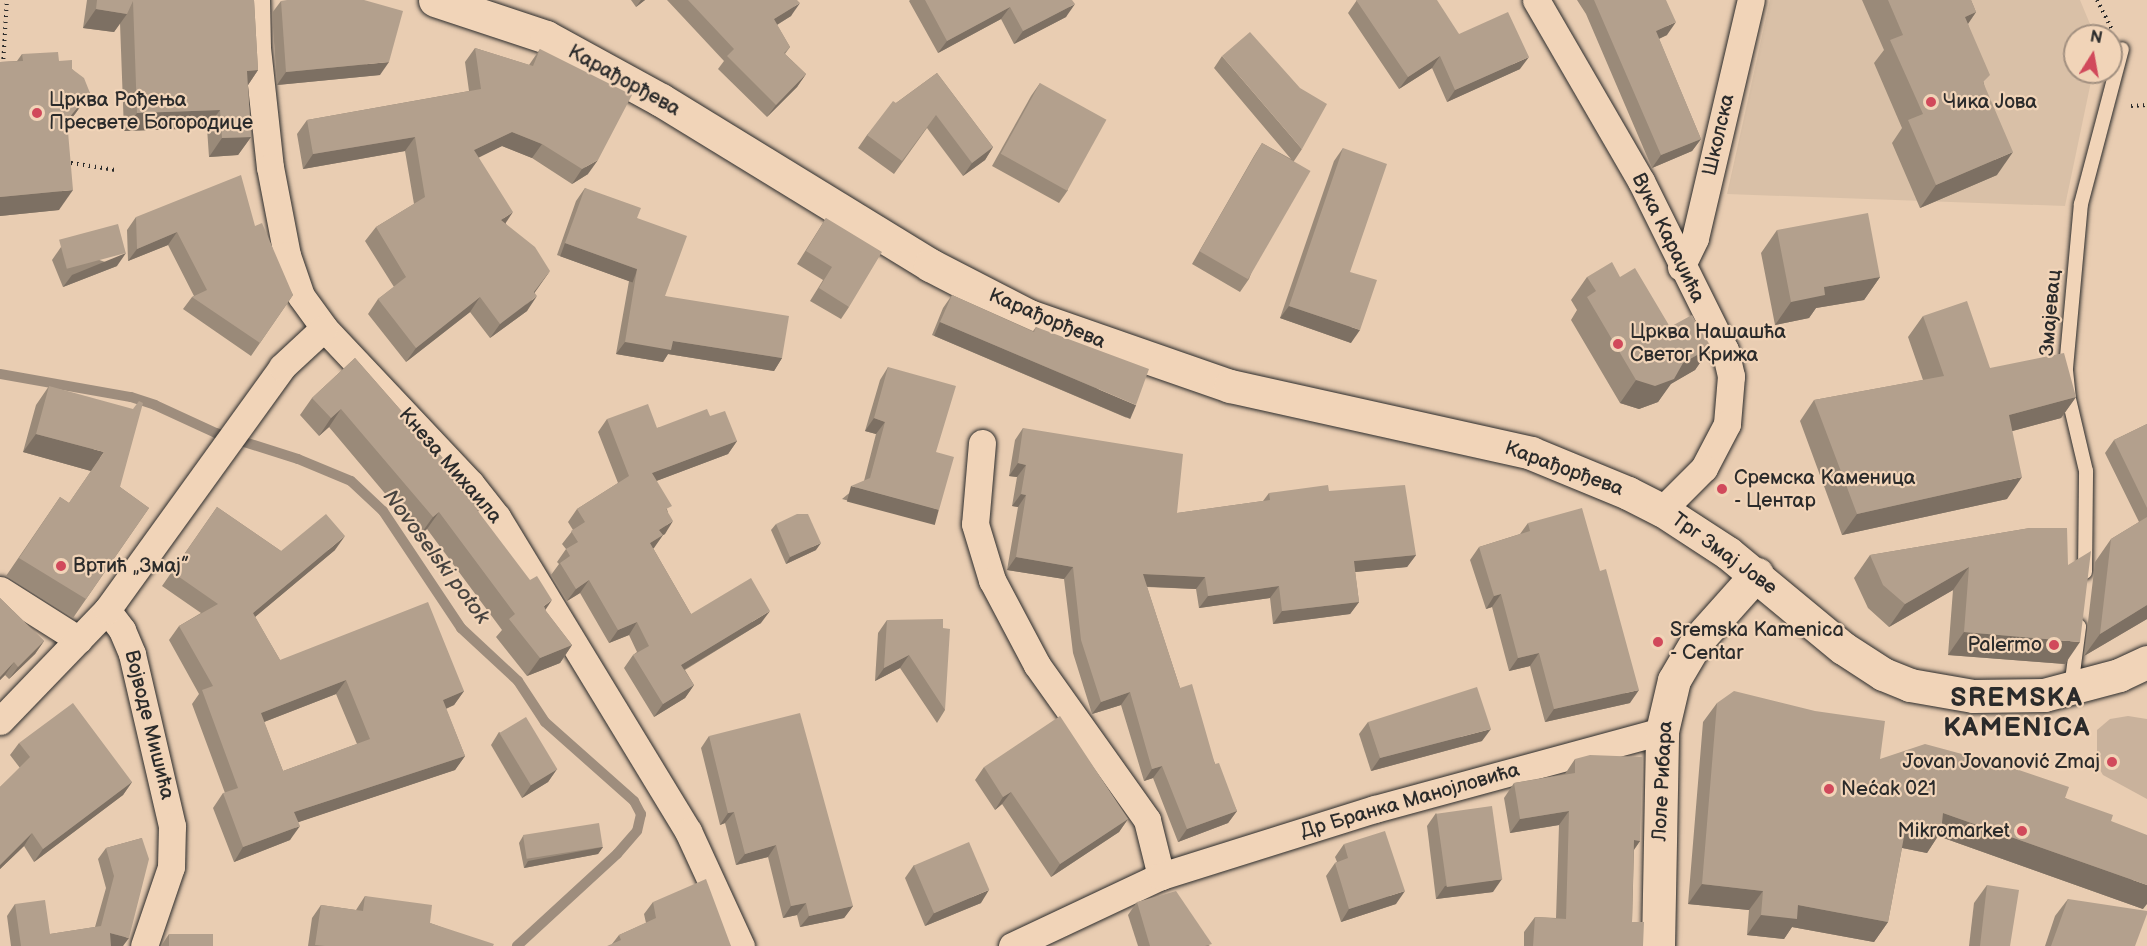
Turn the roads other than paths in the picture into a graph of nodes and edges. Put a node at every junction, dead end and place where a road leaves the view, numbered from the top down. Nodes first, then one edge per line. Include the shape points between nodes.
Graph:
1 (256, 0) edge
2 (435, 0) edge
3 (1536, 0) edge
4 (1751, 0) edge
5 (2113, 84) edge
6 (1680, 267) junction
7 (324, 328) junction
8 (982, 443) dead end
9 (1662, 510) junction
10 (1757, 574) junction
11 (2083, 587) edge
12 (0, 590) edge
13 (2081, 609) edge
14 (107, 610) junction
15 (79, 640) junction
16 (2147, 662) edge
17 (2071, 690) junction
18 (0, 721) edge
19 (1662, 731) junction
20 (1161, 876) junction
21 (144, 946) edge
22 (741, 946) edge
23 (1012, 946) edge
24 (1658, 946) edge

1 - 7 street, Кнеза Михаила via 259,74 277,214 301,296
2 - 9 main road, Карађорђева via 546,37 661,100 930,265 1029,316 1230,386 1531,453
3 - 6 street, Вука Караџића via 1641,181
4 - 6 street, Школска via 1695,238
5 - 11 lane, Змајевац via 2081,204 2066,368 2086,471 2088,543
6 - 9 street, Вука Караџића via 1725,350 1731,401 1727,424 1715,450 1692,482
7 - 14 street via 282,367
7 - 22 street, Кнеза Михаила via 471,484 496,517 688,831
8 - 20 street via 975,524 992,580 1037,665 1148,820
9 - 10 main road, Трг Змај Јове
10 - 17 main road, Трг Змај Јове via 1843,648 1883,674 1910,685 1988,697
10 - 19 main road, Лоле Рибара via 1697,640 1674,680
12 - 15 street
13 - 17 lane
14 - 15 street
14 - 21 street, Војводе Мишића via 122,630 132,654 172,826 171,867
15 - 18 street
16 - 17 main road, Трг Змај Јове
19 - 20 street, Др Бранка Манојловића via 1375,809
19 - 24 main road, Лоле Рибара
20 - 23 street, Др Бранка Манојловића

